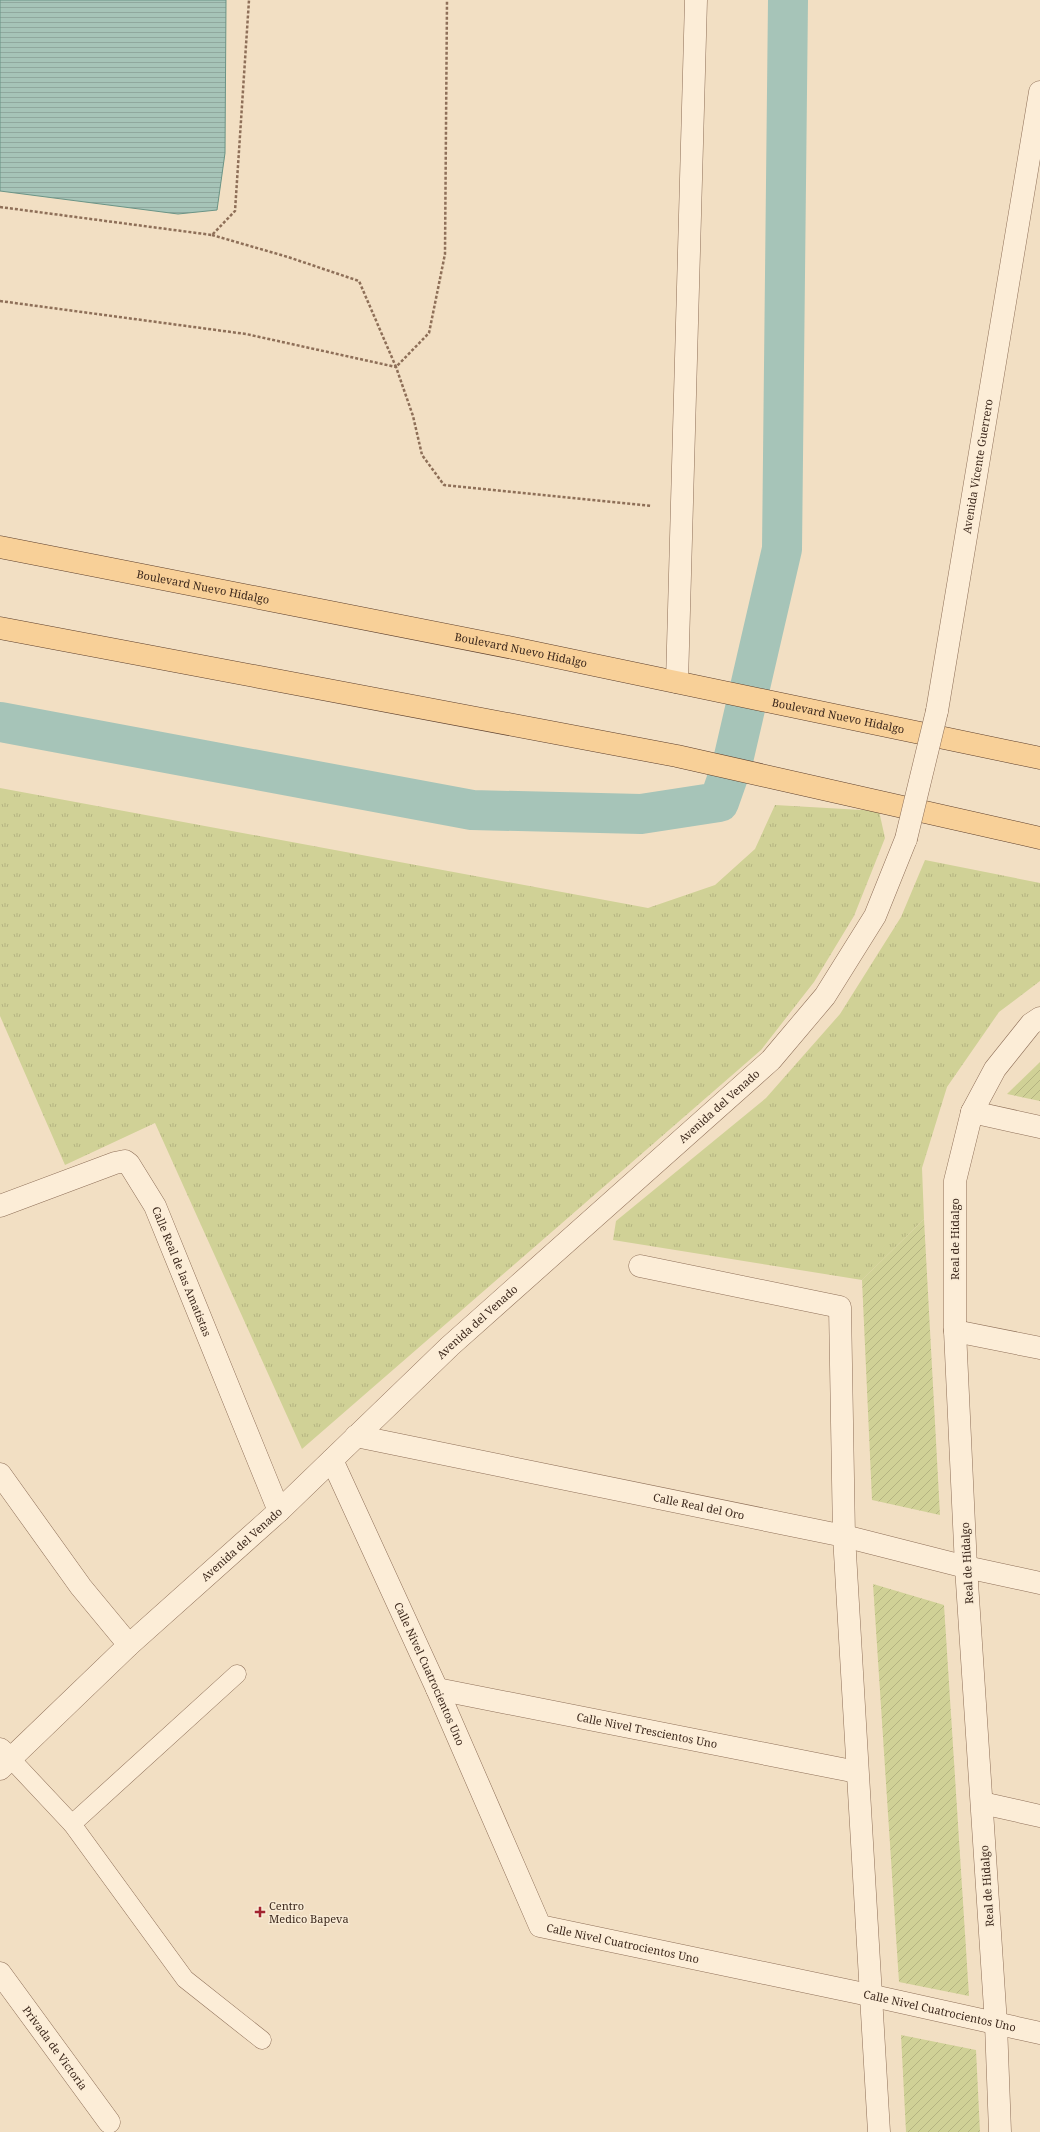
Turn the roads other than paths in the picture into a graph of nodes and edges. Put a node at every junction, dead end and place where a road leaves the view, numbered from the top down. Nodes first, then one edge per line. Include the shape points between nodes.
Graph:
1 (696, 0) edge
2 (1040, 92) edge
3 (0, 547) edge
4 (0, 628) edge
5 (677, 682) junction
6 (1040, 758) edge
7 (906, 838) joint
8 (1040, 838) edge
9 (1040, 1018) edge
10 (972, 1112) junction
11 (1040, 1127) edge
12 (0, 1206) edge
13 (640, 1266) dead end
14 (955, 1331) junction
15 (1040, 1348) edge
16 (356, 1436) junction
17 (332, 1460) junction
18 (0, 1474) edge
19 (279, 1511) junction
20 (844, 1536) junction
21 (966, 1567) junction
22 (1040, 1583) edge
23 (129, 1646) junction
24 (237, 1674) dead end
25 (437, 1689) junction
26 (4, 1759) edge
27 (857, 1772) junction
28 (982, 1803) junction
29 (1040, 1816) edge
30 (72, 1824) junction
31 (0, 1974) edge
32 (869, 1994) junction
33 (996, 2024) junction
34 (1040, 2033) edge
35 (262, 2040) dead end
36 (109, 2122) dead end
37 (879, 2132) edge
38 (1000, 2132) edge

1 - 5 street
2 - 7 street, Avenida Vicente Guerrero, bridge via 937,711
3 - 5 main road, Boulevard Nuevo Hidalgo
4 - 8 main road via 677,756
5 - 6 main road, Boulevard Nuevo Hidalgo
7 - 16 street, Avenida del Venado via 875,916 825,996 771,1060 450,1346
9 - 10 street, Real de Hidalgo via 1031,1024 995,1069
10 - 11 street
10 - 14 street, Real de Hidalgo via 955,1181
12 - 19 street, Calle Real de las Amatistas via 115,1163 124,1161 129,1164 155,1206
13 - 20 street via 840,1307
14 - 15 street
14 - 21 street, Real de Hidalgo
16 - 17 street, Avenida del Venado
16 - 20 street, Calle Real del Oro
17 - 19 street, Avenida del Venado
17 - 25 street, Calle Nivel Cuatrocientos Uno
18 - 23 street via 81,1587
19 - 23 street, Avenida del Venado
20 - 21 street, Calle Real del Oro
20 - 27 street
21 - 22 street, Calle Real del Oro
21 - 28 street, Real de Hidalgo
23 - 26 street, Avenida del Venado
24 - 30 lane
25 - 27 street, Calle Nivel Trescientos Uno
25 - 32 street, Calle Nivel Cuatrocientos Uno via 540,1926
26 - 30 lane
27 - 32 street
28 - 29 street
28 - 33 street, Real de Hidalgo
30 - 35 lane via 185,1980
31 - 36 street, Privada de Victoria
32 - 33 street, Calle Nivel Cuatrocientos Uno
32 - 37 street
33 - 34 street, Calle Nivel Cuatrocientos Uno
33 - 38 street, Real de Hidalgo

